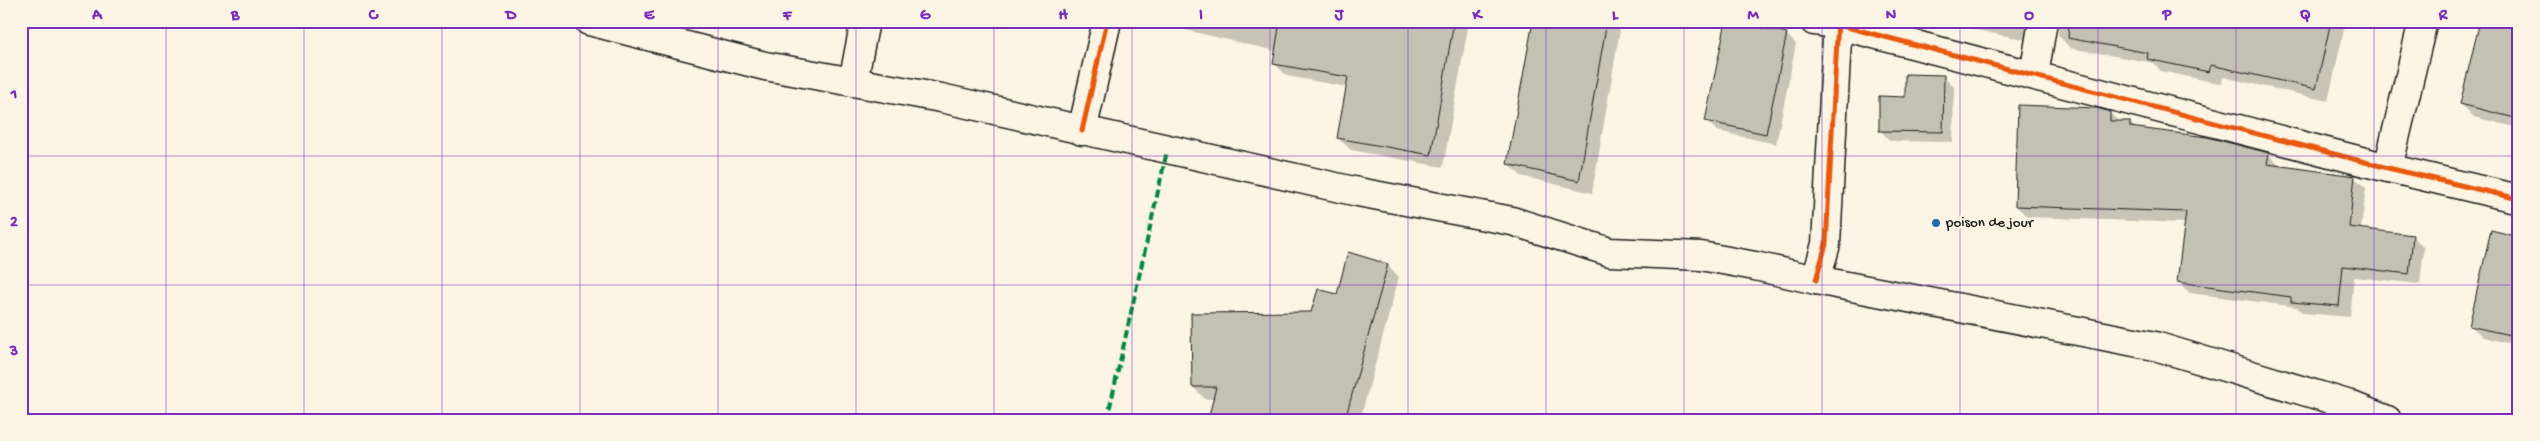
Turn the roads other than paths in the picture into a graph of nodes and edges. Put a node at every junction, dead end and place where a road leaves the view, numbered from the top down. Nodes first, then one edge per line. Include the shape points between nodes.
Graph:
1 (589, 21) edge
2 (866, 21) edge
3 (1107, 21) edge
4 (2043, 21) edge
5 (2423, 21) edge
6 (1830, 22) edge
7 (2034, 75) junction
8 (853, 82) junction
9 (1082, 131) junction
10 (2388, 168) junction
11 (2519, 199) edge
12 (1816, 280) junction
13 (2387, 420) edge

1 - 8 main road via 764,66
2 - 8 main road
3 - 9 main road
4 - 7 main road
5 - 10 main road
6 - 7 main road
6 - 12 main road via 1826,244
7 - 10 main road
8 - 9 main road via 941,98
9 - 12 main road via 1358,192 1512,221 1610,252 1701,256
10 - 11 main road
12 - 13 main road via 2155,346 2348,404

